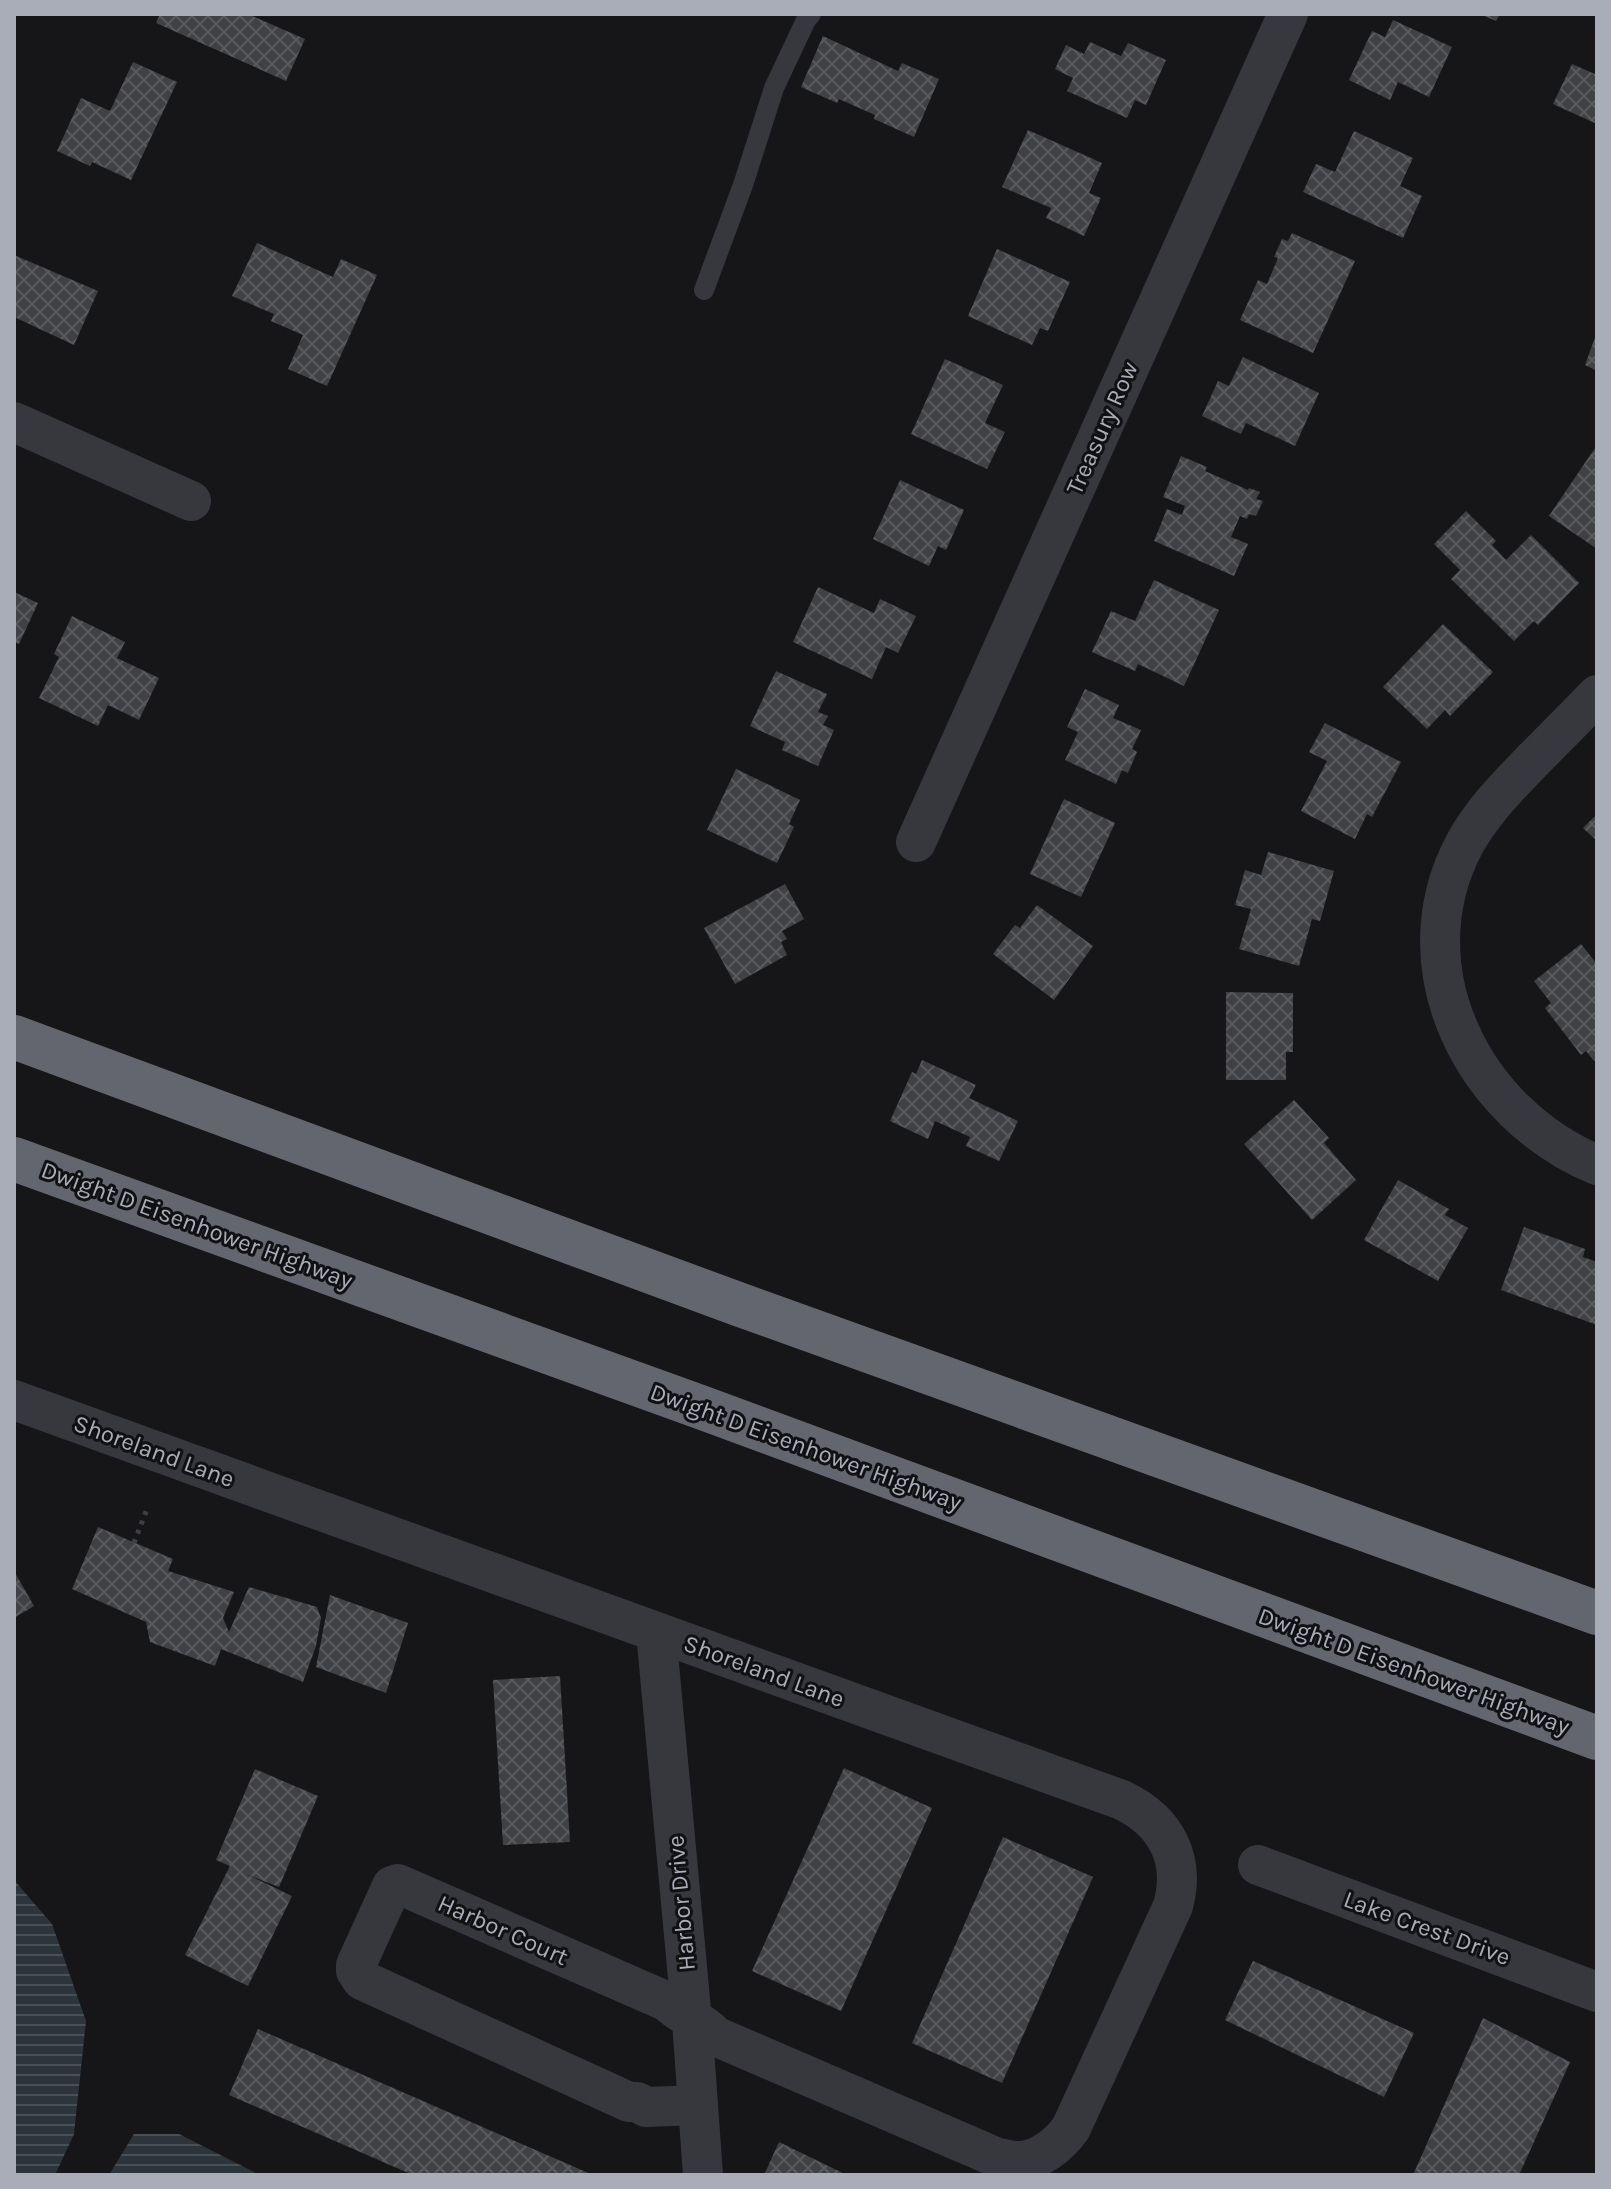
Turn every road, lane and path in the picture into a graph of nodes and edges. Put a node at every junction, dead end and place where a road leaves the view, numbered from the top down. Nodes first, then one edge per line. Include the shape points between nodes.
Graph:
1 (811, 14) edge
2 (1288, 14) edge
3 (704, 290) dead end
4 (14, 422) edge
5 (191, 501) dead end
6 (1597, 695) edge
7 (916, 842) dead end
8 (14, 1037) edge
9 (14, 1159) edge
10 (1597, 1165) edge
11 (14, 1400) edge
12 (147, 1509) dead end
13 (134, 1543) dead end
14 (1597, 1613) edge
15 (656, 1632) junction
16 (1597, 1738) edge
17 (1258, 1865) dead end
18 (1597, 1992) edge
19 (692, 2021) junction
20 (698, 2105) junction
21 (1039, 2155) joint
22 (703, 2175) edge

1 - 3 lane via 774,88
2 - 7 street, Treasury Row
4 - 5 street
6 - 10 street via 1485,812 1457,861 1446,897 1441,954 1450,1010 1474,1062 1522,1117 1552,1142
8 - 14 highway
9 - 16 highway, Dwight D Eisenhower Highway
11 - 15 street, Shoreland Lane
12 - 13 path
15 - 19 street, Harbor Drive
15 - 21 street, Shoreland Lane via 1122,1800 1155,1822 1170,1843 1177,1869 1173,1906 1071,2128
17 - 18 street, Lake Crest Drive
19 - 20 street, Harbor Drive
19 - 20 street, Harbor Court via 668,2002 398,1884 392,1886 356,1965 362,1980 629,2102 646,2107
19 - 21 street, Harbor Court via 715,2036 998,2158 1018,2161
20 - 22 street, Harbor Drive

